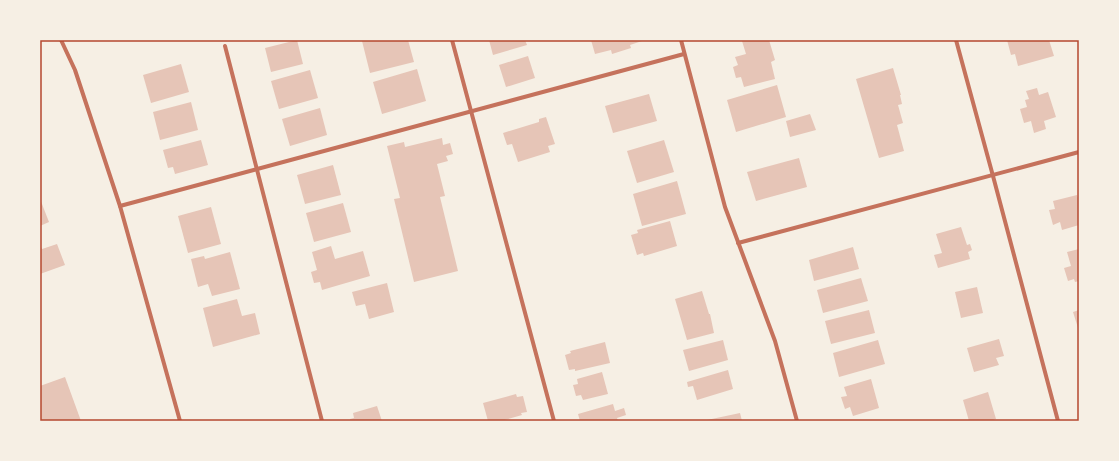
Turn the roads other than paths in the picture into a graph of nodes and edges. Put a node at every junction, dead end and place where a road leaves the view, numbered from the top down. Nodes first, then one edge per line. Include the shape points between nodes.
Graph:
1 (61, 40) edge
2 (452, 40) edge
3 (681, 40) edge
4 (956, 40) edge
5 (225, 46) dead end
6 (684, 54) junction
7 (472, 113) junction
8 (1079, 152) edge
9 (256, 171) junction
10 (994, 176) junction
11 (120, 206) junction
12 (738, 242) junction
13 (180, 421) edge
14 (322, 421) edge
15 (554, 421) edge
16 (797, 421) edge
17 (1058, 421) edge

1 - 11 street via 75,70
2 - 7 street
3 - 6 street
4 - 10 street
5 - 9 street
6 - 7 street
6 - 12 street via 725,207
7 - 9 street
7 - 15 street
8 - 10 street
9 - 11 street
9 - 14 street
10 - 12 street
10 - 17 street
11 - 13 street
12 - 16 street via 775,342

